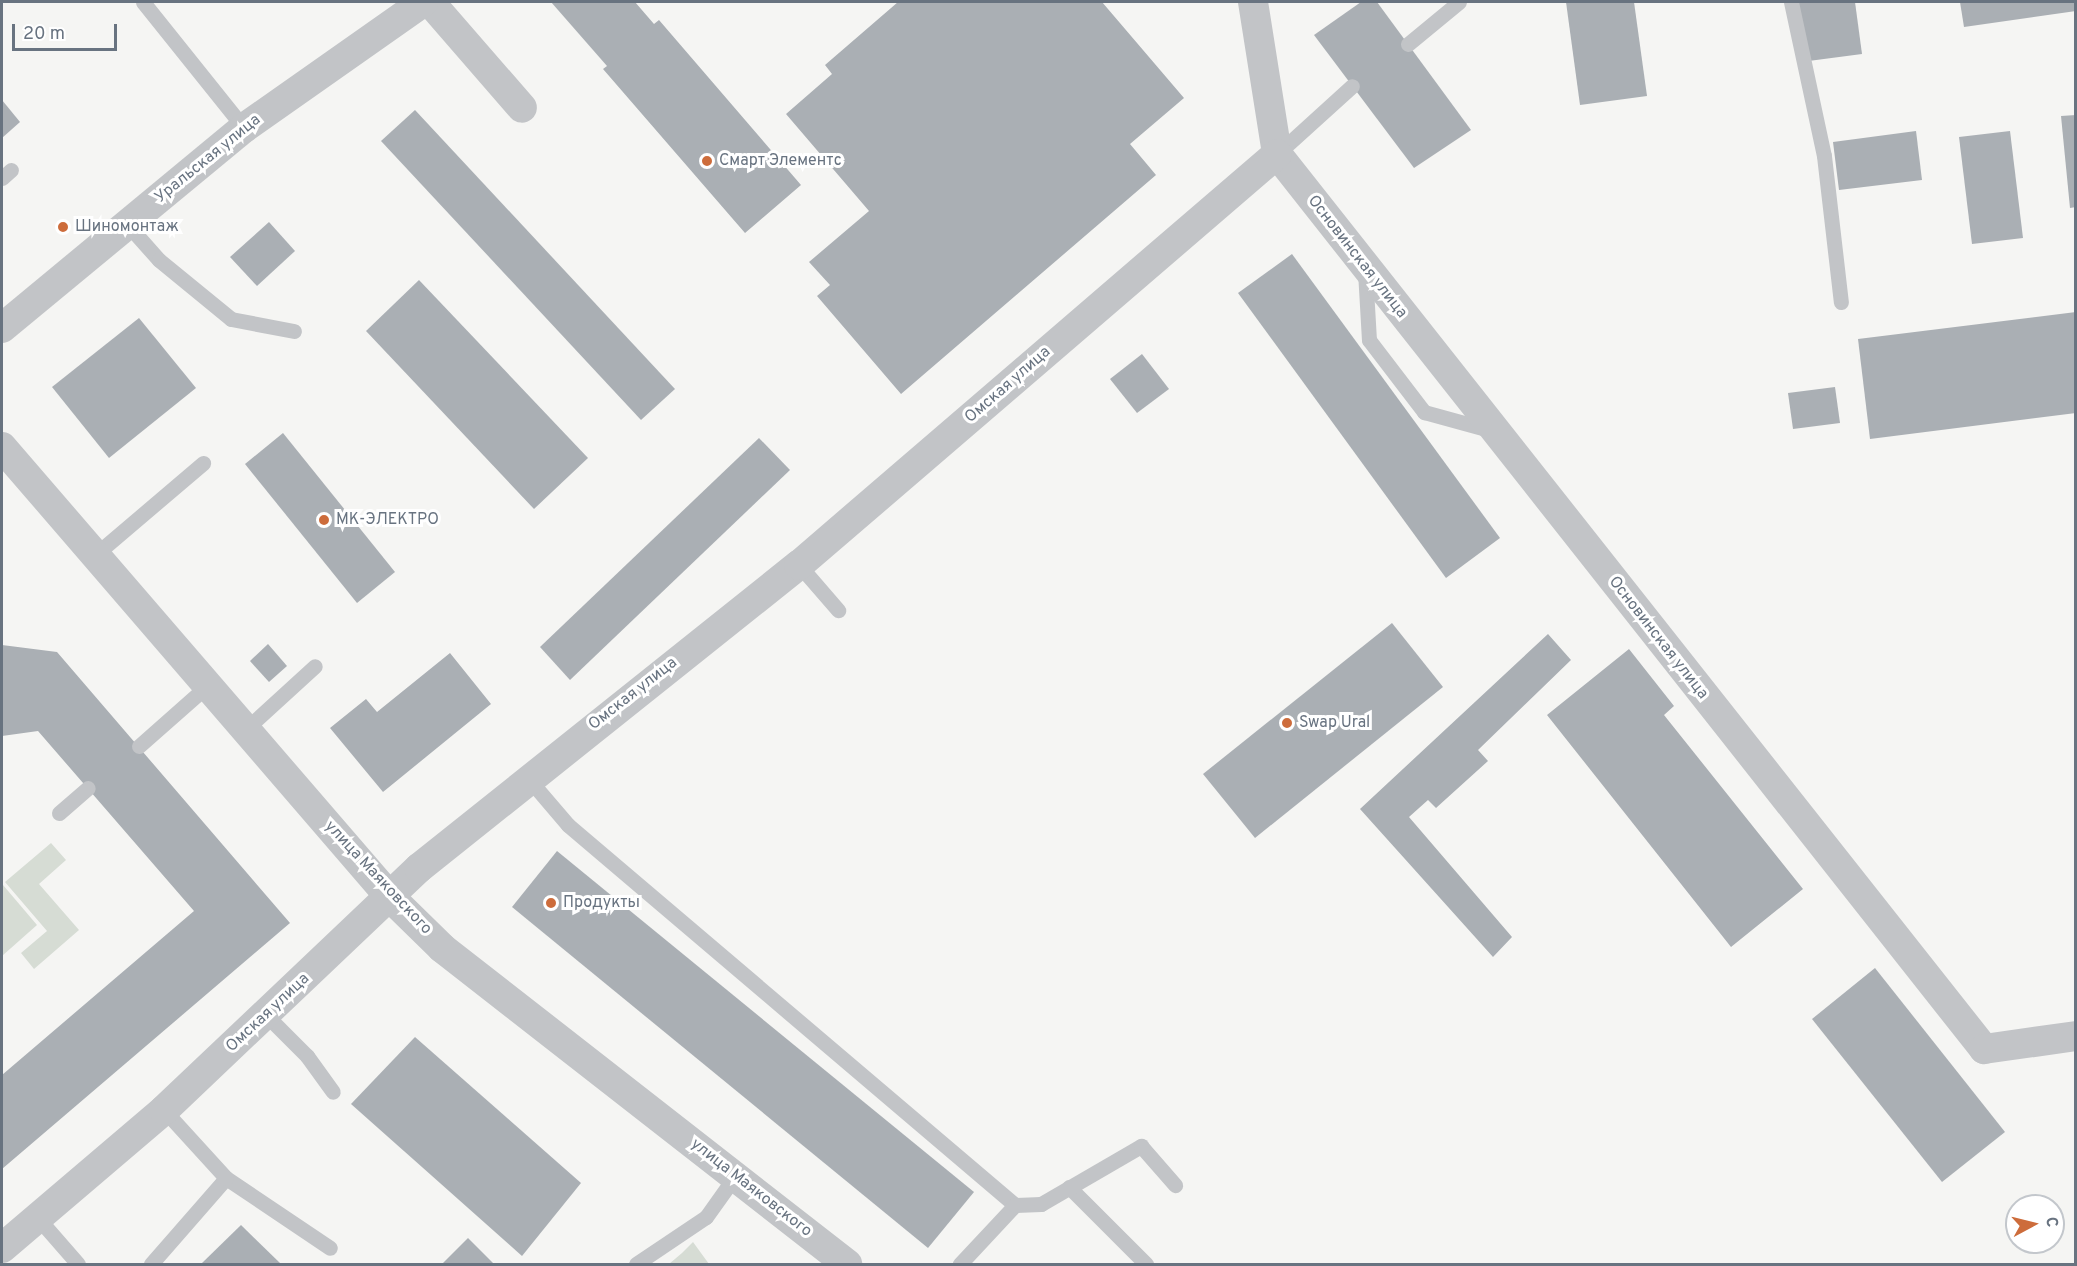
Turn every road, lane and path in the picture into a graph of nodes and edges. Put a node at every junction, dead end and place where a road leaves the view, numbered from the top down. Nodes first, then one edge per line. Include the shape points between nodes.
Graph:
1 (143, 2) edge
2 (423, 2) edge
3 (430, 2) edge
4 (1253, 2) edge
5 (1459, 2) edge
6 (1791, 2) edge
7 (1408, 44) dead end
8 (1352, 86) dead end
9 (522, 108) dead end
10 (244, 128) junction
11 (1277, 153) junction
12 (127, 224) junction
13 (1365, 268) junction
14 (1841, 302) dead end
15 (2, 328) edge
16 (294, 331) dead end
17 (1494, 431) junction
18 (2, 447) edge
19 (203, 463) dead end
20 (95, 555) junction
21 (798, 565) junction
22 (838, 610) dead end
23 (315, 666) dead end
24 (208, 685) junction
25 (246, 729) junction
26 (139, 746) dead end
27 (527, 777) junction
28 (88, 788) dead end
29 (59, 813) dead end
30 (390, 897) junction
31 (266, 1015) junction
32 (2076, 1036) edge
33 (333, 1092) dead end
34 (164, 1110) junction
35 (736, 1175) junction
36 (226, 1178) junction
37 (1175, 1185) dead end
38 (1069, 1187) junction
39 (1015, 1205) junction
40 (37, 1217) junction
41 (2, 1248) edge
42 (330, 1248) dead end
43 (965, 1263) edge
44 (78, 1264) edge
45 (151, 1264) edge
46 (636, 1264) edge
47 (847, 1264) edge
48 (1146, 1264) edge

1 - 10 lane
2 - 10 street, Уральская улица
3 - 9 street
4 - 11 street
5 - 7 lane
6 - 14 lane via 1824,156
8 - 11 lane
10 - 12 street, Уральская улица
11 - 13 street, Основинская улица
11 - 21 street, Омская улица
12 - 15 street, Уральская улица
12 - 16 lane via 159,260 231,319
13 - 17 street, Основинская улица
13 - 17 lane via 1369,340 1424,412
17 - 32 street, Основинская улица via 1984,1049
18 - 20 street, улица Маяковского
19 - 20 lane
20 - 24 street, улица Маяковского
21 - 22 lane
21 - 27 street, Омская улица
23 - 25 lane
24 - 25 street, улица Маяковского
24 - 26 lane
25 - 30 street, улица Маяковского
27 - 30 street, Омская улица
27 - 39 lane via 568,825
28 - 29 lane
30 - 31 street, Омская улица
30 - 35 street, улица Маяковского via 442,948
31 - 33 lane via 307,1056
31 - 34 street, Омская улица
34 - 36 lane
34 - 40 street, Омская улица
35 - 46 lane via 706,1217
35 - 47 street, улица Маяковского
36 - 42 lane
36 - 45 lane
37 - 38 lane via 1141,1146
38 - 39 lane via 1041,1204
38 - 48 lane
39 - 43 lane
40 - 41 street, Омская улица
40 - 44 lane

